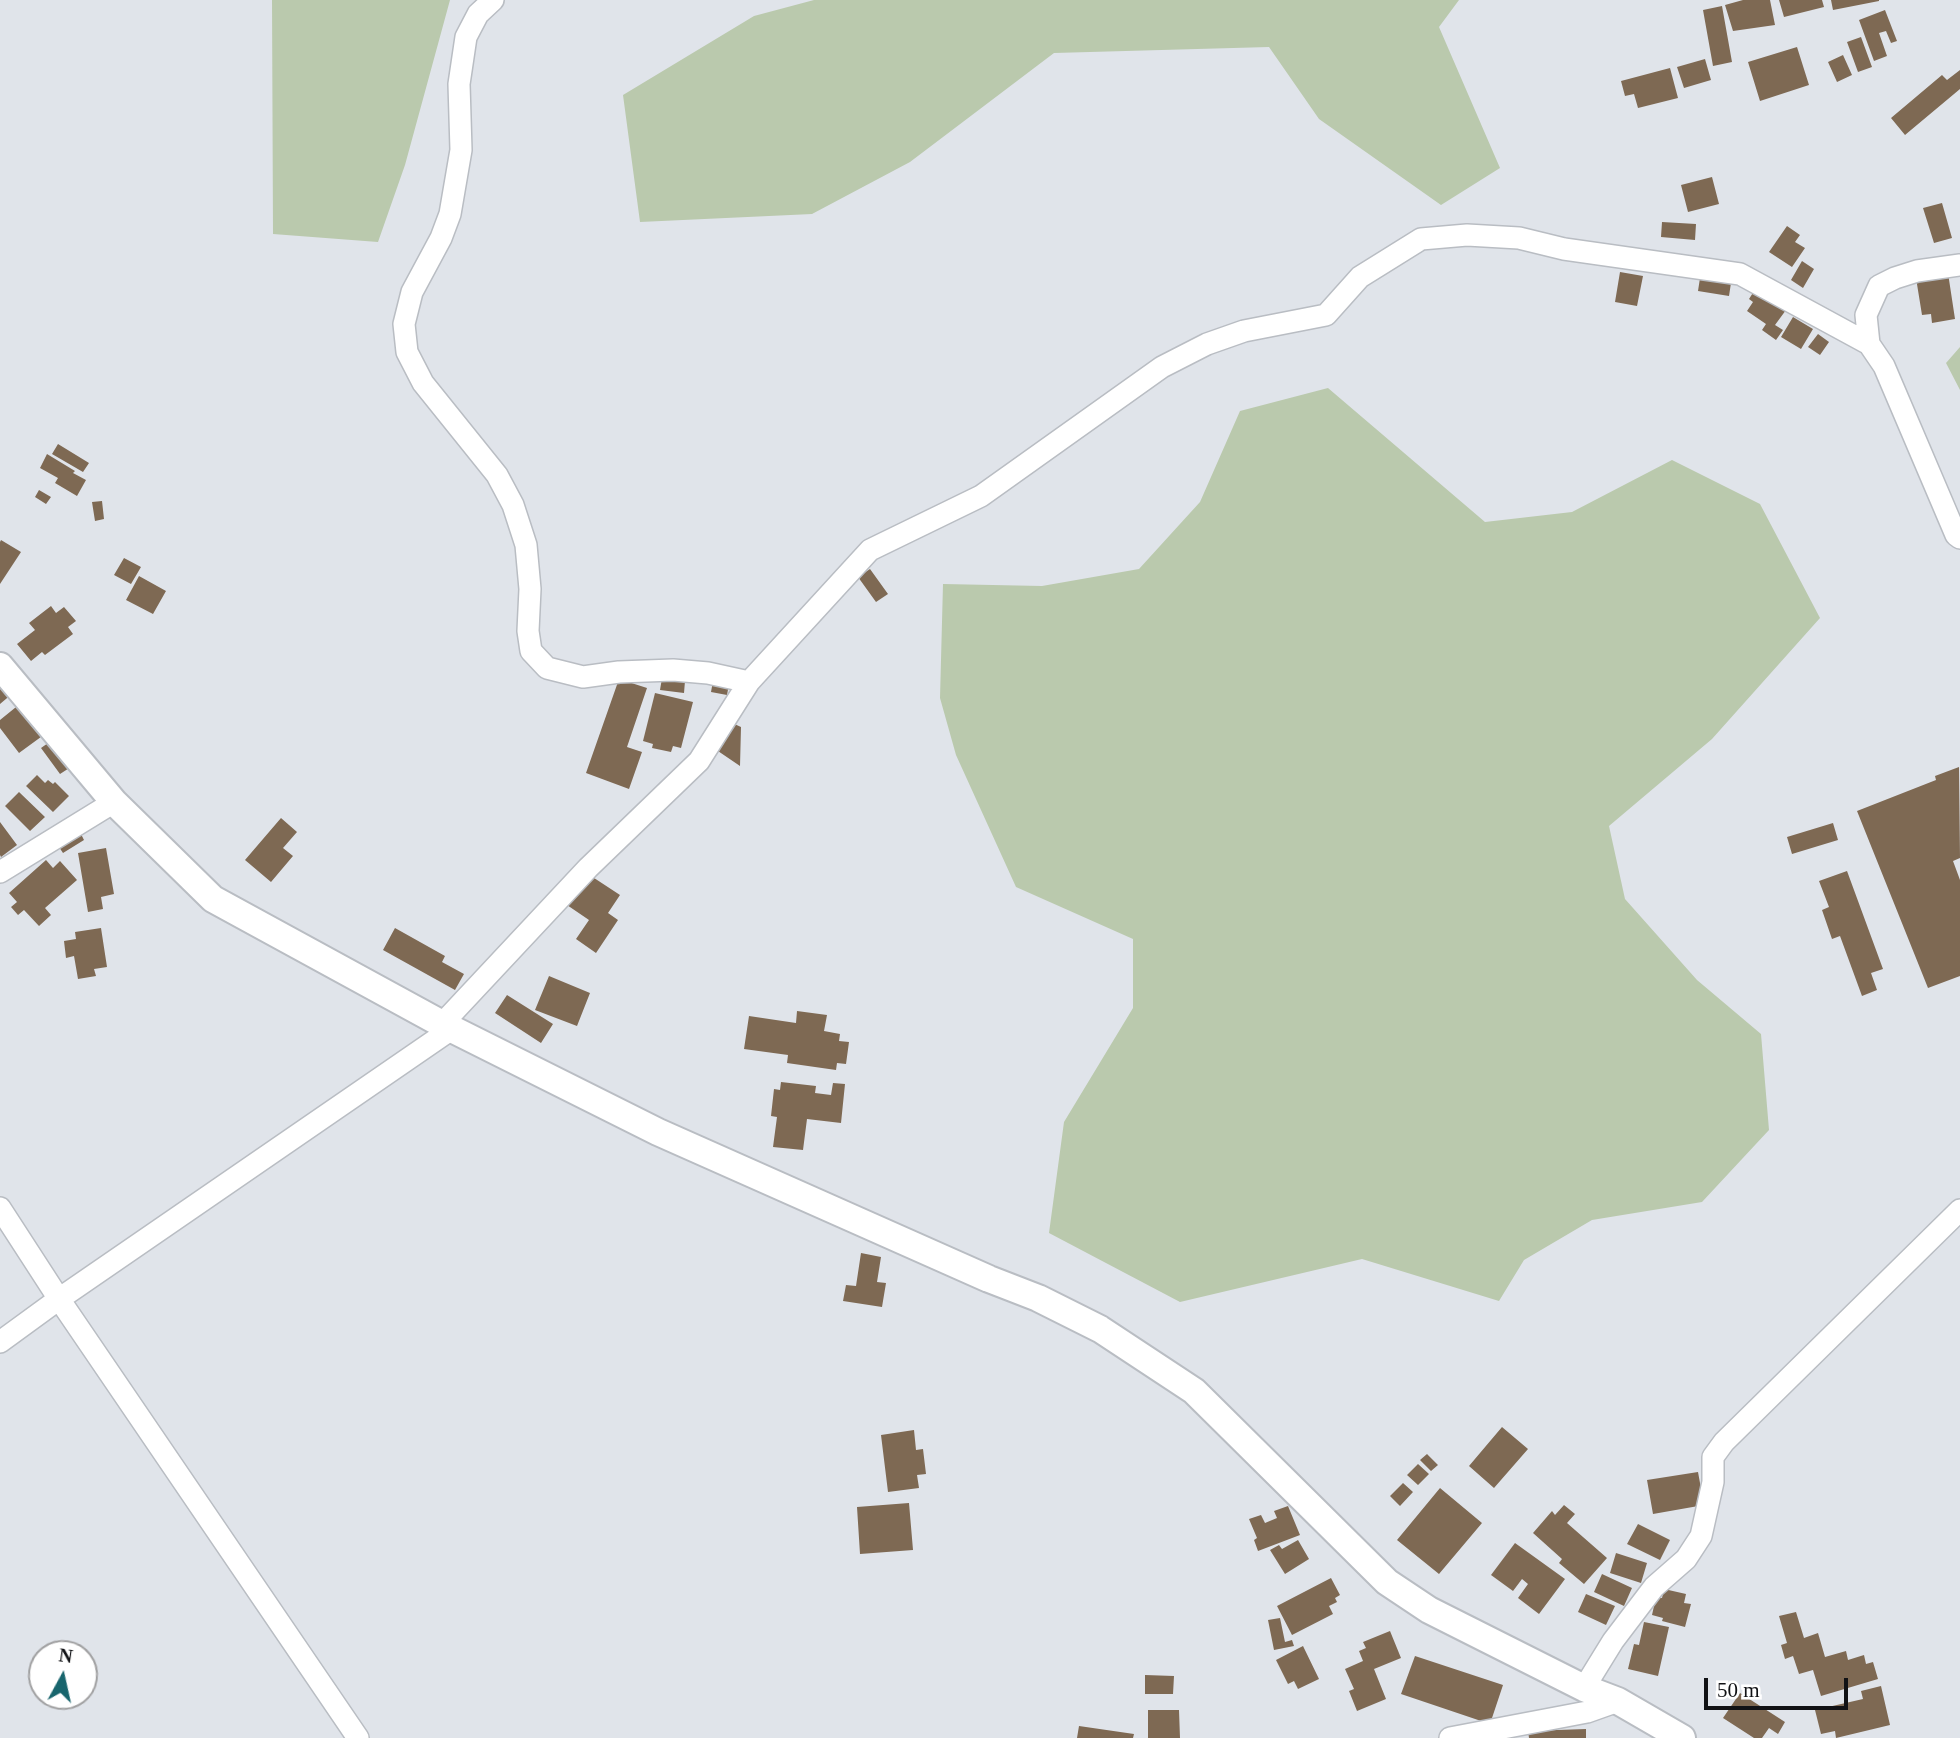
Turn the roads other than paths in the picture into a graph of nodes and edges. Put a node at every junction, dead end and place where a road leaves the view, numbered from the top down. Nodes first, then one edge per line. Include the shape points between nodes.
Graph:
1 (493, 0) edge
2 (1960, 265) edge
3 (1869, 344) junction
4 (1960, 538) edge
5 (0, 666) edge
6 (749, 682) junction
7 (114, 802) junction
8 (0, 872) edge
9 (447, 1026) junction
10 (0, 1208) edge
11 (1960, 1210) edge
12 (59, 1299) junction
13 (0, 1342) edge
14 (1584, 1688) junction
15 (1618, 1701) junction
16 (1479, 1735) edge
17 (358, 1738) edge
18 (1450, 1738) edge
19 (1682, 1738) edge

1 - 6 street via 478,14 466,37 459,84 461,150 450,214 412,292 404,324 407,352 423,383 497,475 513,505 526,545 531,651 547,668 583,677 673,670
2 - 3 street via 1917,271 1880,286 1866,315
3 - 4 street via 1894,385
3 - 6 street via 1740,274 1564,249 1519,238 1467,235 1421,239 1360,277 1326,315 1244,331 1162,367 981,496 870,550
5 - 7 street
6 - 9 street via 699,761 588,868
7 - 8 street
7 - 9 street via 214,899
9 - 12 street
9 - 14 street via 658,1132 1100,1329 1194,1391 1387,1582 1429,1611
10 - 12 street
11 - 14 street via 1724,1442 1713,1457 1713,1482 1701,1536 1686,1559 1654,1587
12 - 13 street
12 - 17 street
14 - 15 street
15 - 16 street
15 - 19 street
16 - 18 street

